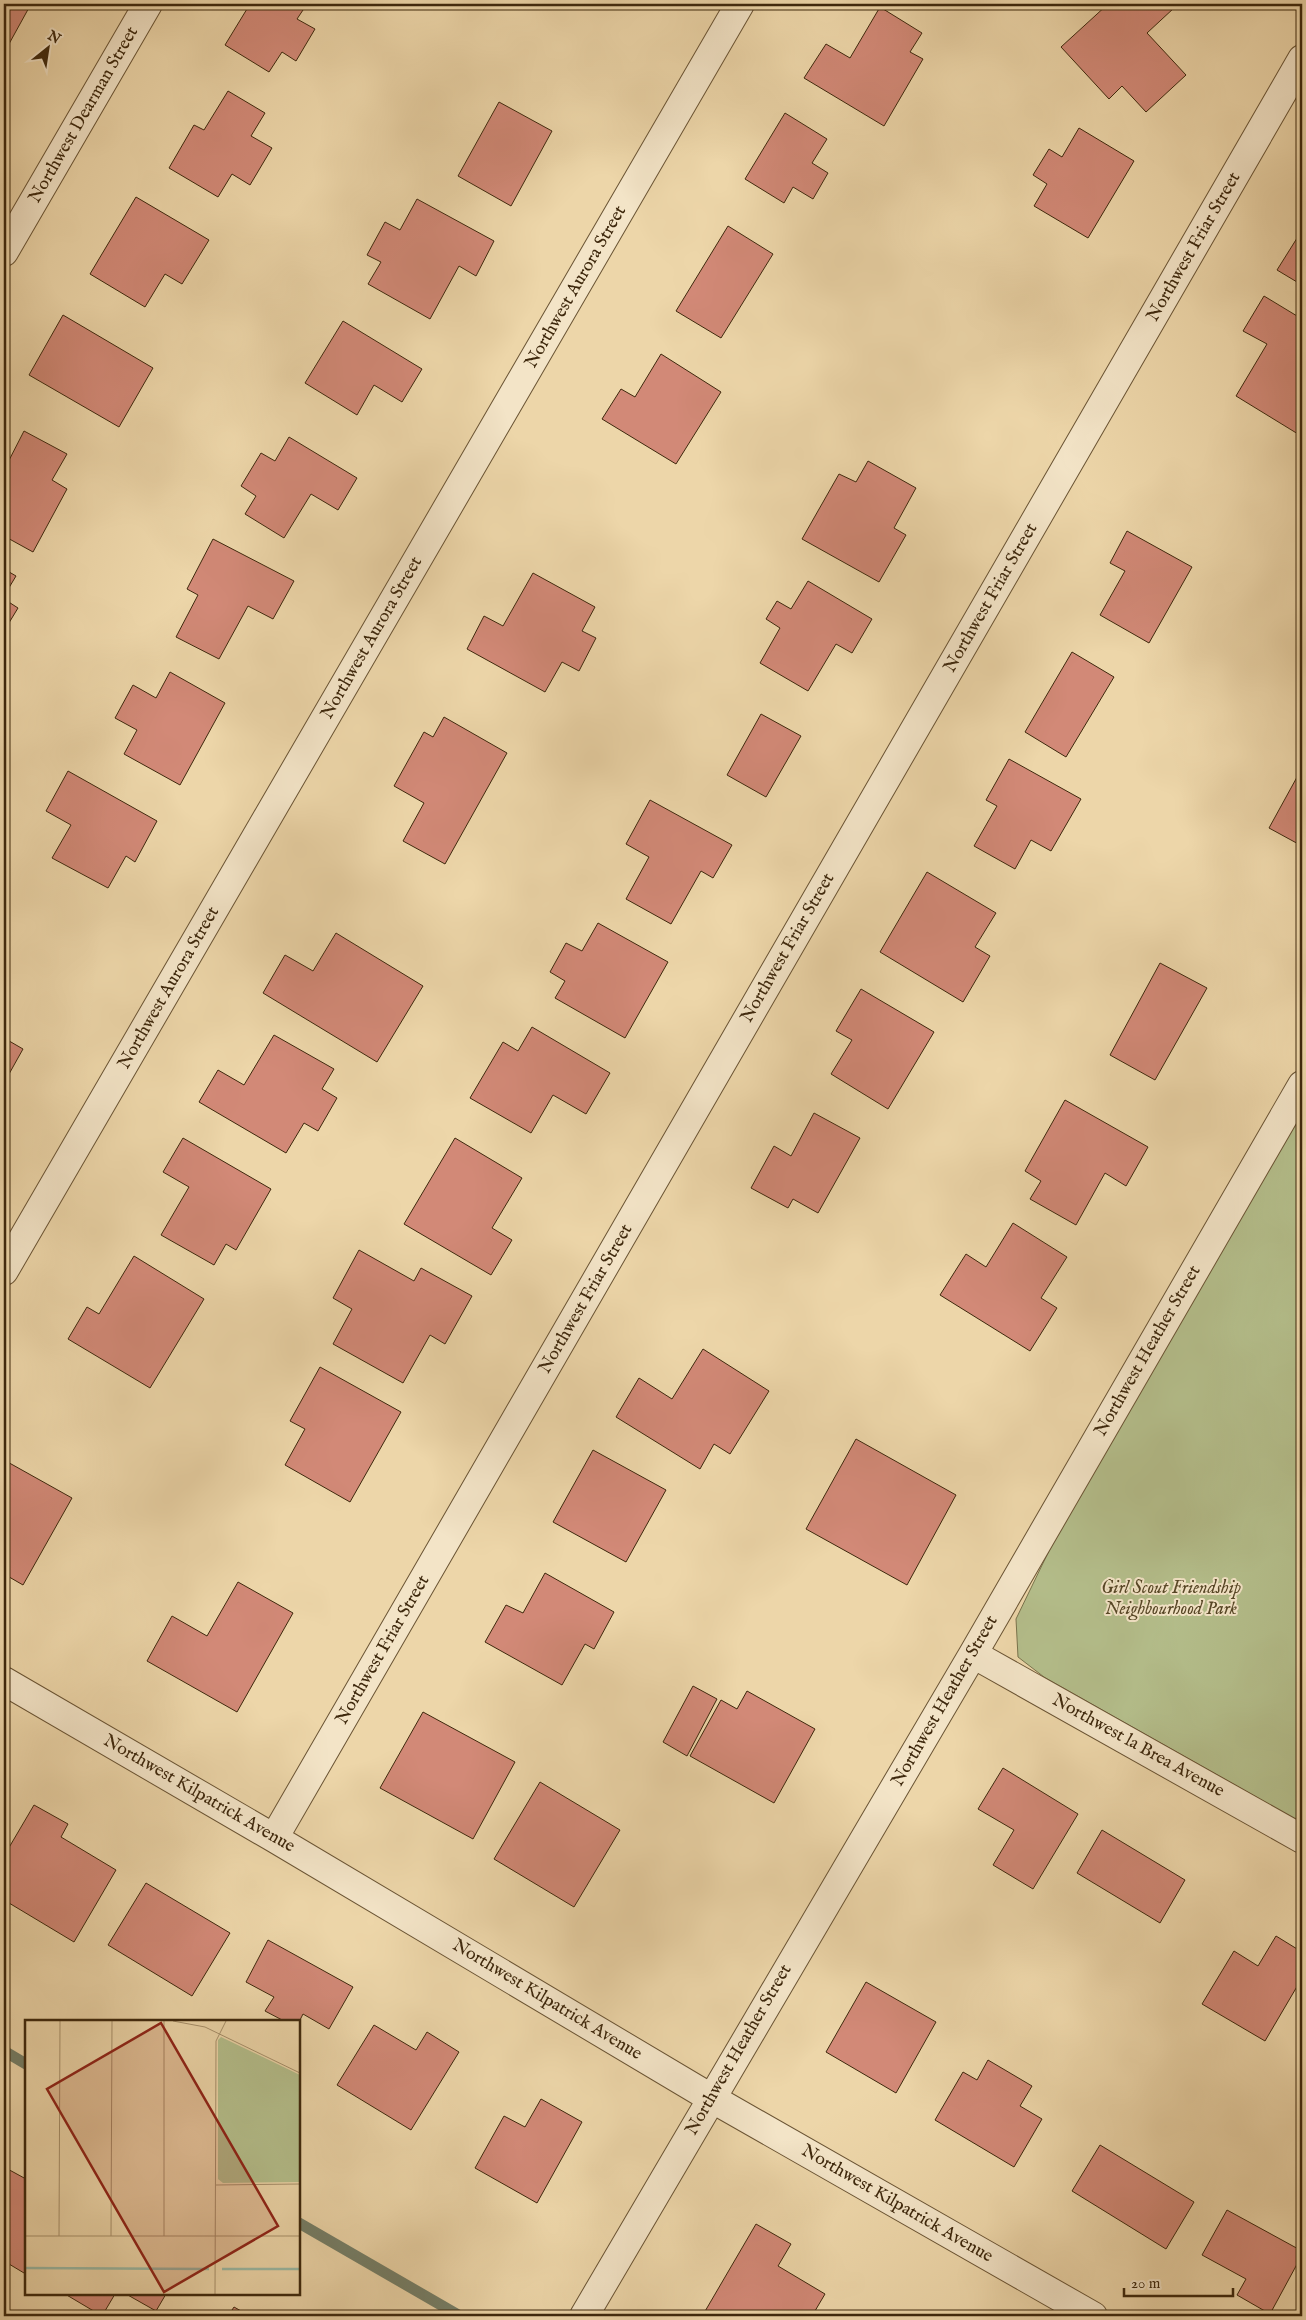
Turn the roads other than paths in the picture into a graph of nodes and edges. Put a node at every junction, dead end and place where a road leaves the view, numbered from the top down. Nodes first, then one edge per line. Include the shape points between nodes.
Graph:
1 (148, 4) edge
2 (740, 4) edge
3 (1302, 59) edge
4 (4, 252) edge
5 (1302, 1085) edge
6 (4, 1271) edge
7 (973, 1654) junction
8 (4, 1680) edge
9 (274, 1838) junction
10 (1302, 1839) edge
11 (711, 2098) junction
12 (584, 2316) edge
13 (1093, 2316) edge

1 - 4 street, Northwest Dearman Street
2 - 6 street, Northwest Aurora Street
3 - 9 street, Northwest Friar Street
5 - 7 street, Northwest Heather Street
7 - 10 street, Northwest la Brea Avenue
7 - 11 street, Northwest Heather Street
8 - 9 street, Northwest Kilpatrick Avenue
9 - 11 street, Northwest Kilpatrick Avenue
11 - 12 street, Northwest Heather Street
11 - 13 street, Northwest Kilpatrick Avenue

